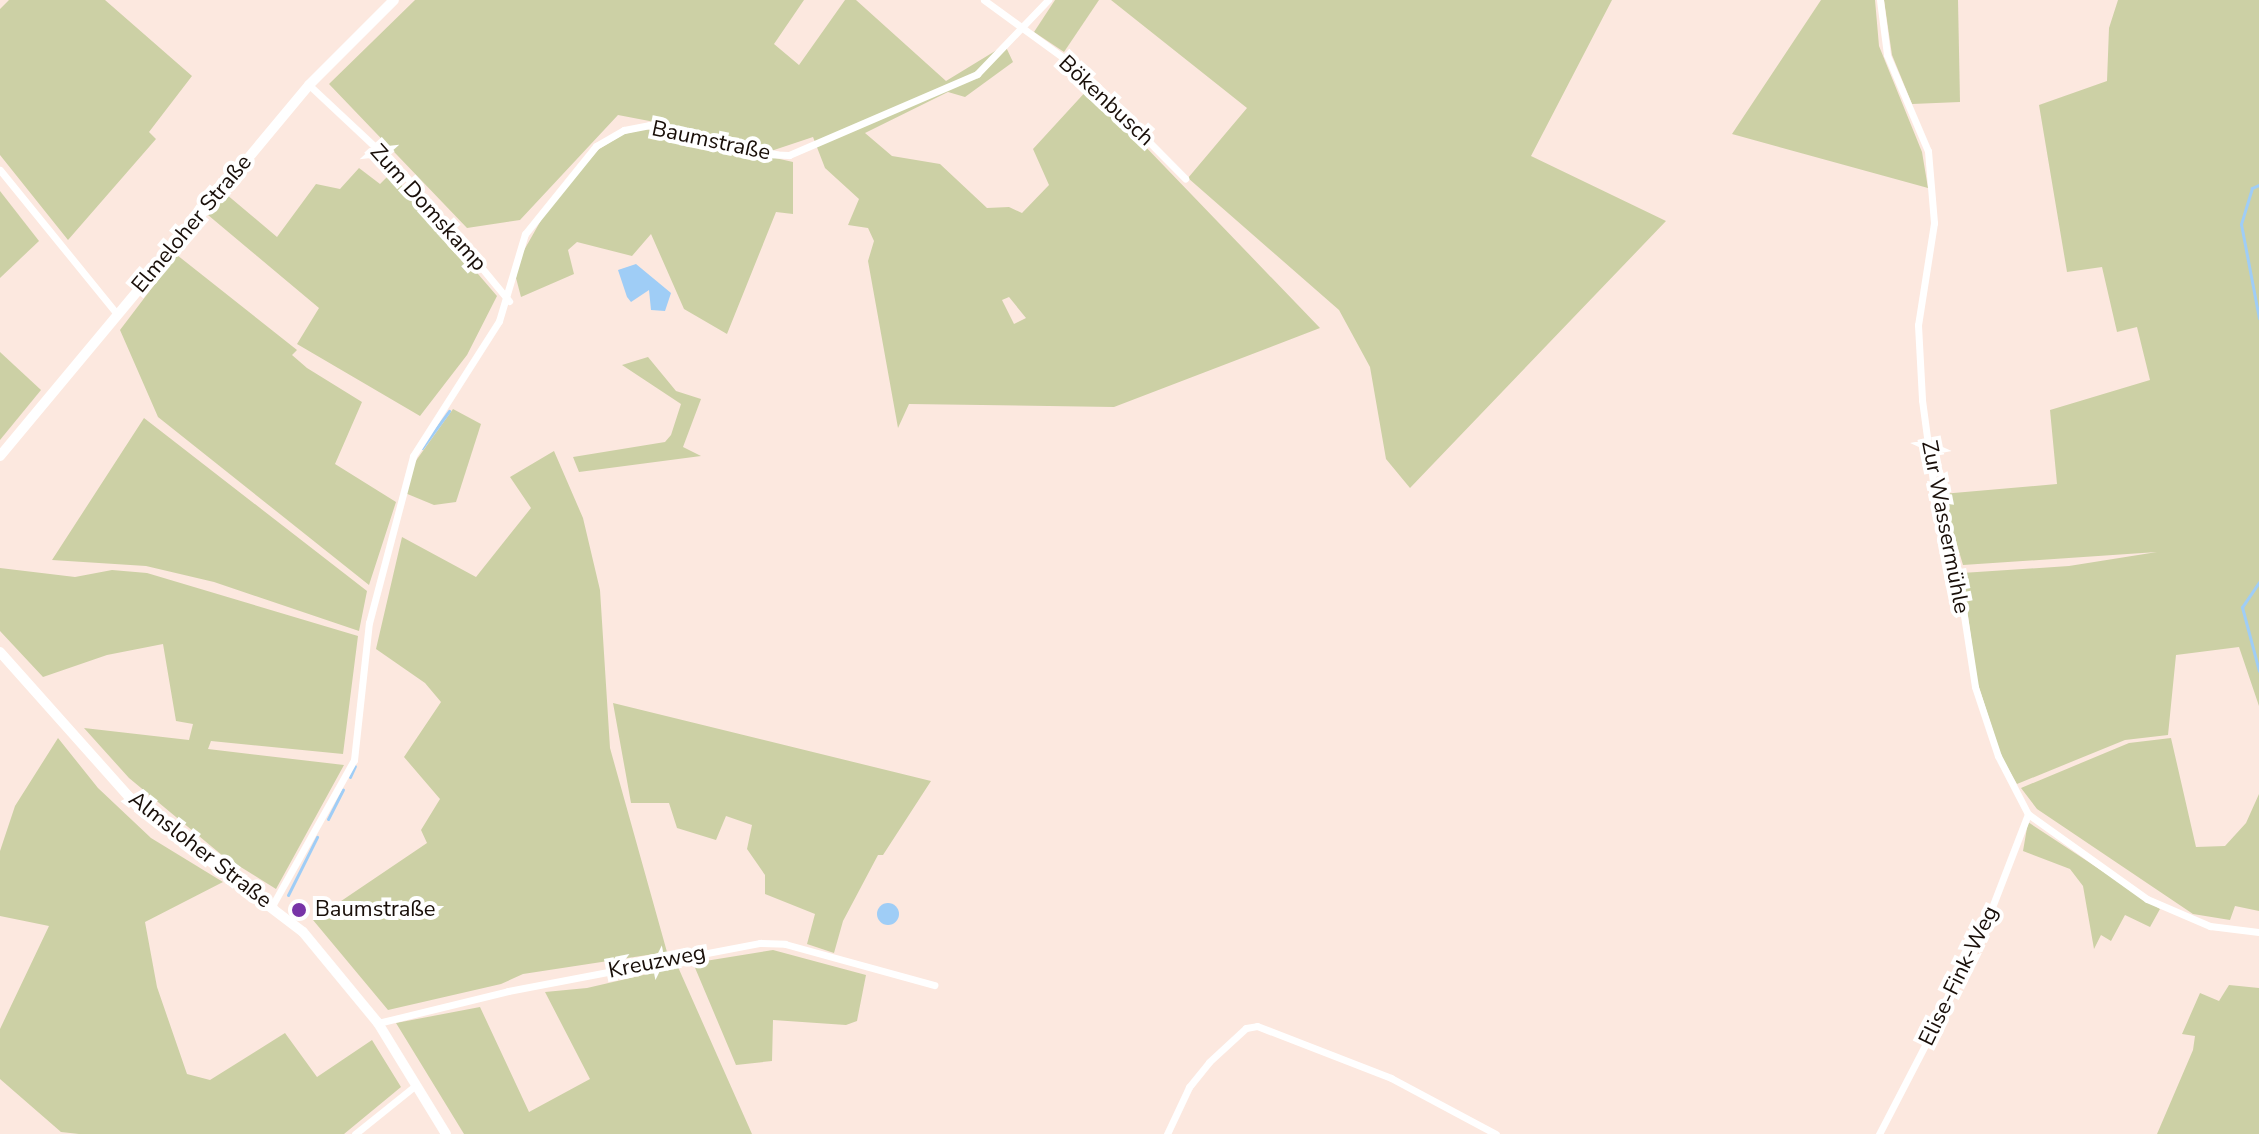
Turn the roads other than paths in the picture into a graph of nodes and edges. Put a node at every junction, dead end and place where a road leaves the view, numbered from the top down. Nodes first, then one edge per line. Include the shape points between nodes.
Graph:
1 (394, 0) edge
2 (984, 0) edge
3 (1048, 0) edge
4 (1880, 0) edge
5 (1023, 32) junction
6 (309, 85) junction
7 (0, 170) edge
8 (1185, 178) dead end
9 (509, 301) junction
10 (117, 314) junction
11 (0, 456) edge
12 (0, 652) edge
13 (2028, 814) junction
14 (272, 906) junction
15 (2258, 932) edge
16 (934, 985) dead end
17 (378, 1023) junction
18 (416, 1085) junction
19 (355, 1134) edge
20 (446, 1134) edge
21 (1167, 1134) edge
22 (1496, 1134) edge
23 (1879, 1134) edge

1 - 6 street, Elmeloher Straße
2 - 5 street, Bökenbusch
3 - 5 street, Baumstraße
4 - 13 street, Zur Wassermühle via 1887,55 1928,151 1933,188 1934,223 1917,354 1934,489 1956,564 1983,716
5 - 8 street, Bökenbusch via 1072,64
5 - 9 street, Baumstraße via 977,74 789,155 759,154 649,125 624,130 596,146 525,234
6 - 9 street, Zum Domskamp via 404,174
6 - 10 street, Elmeloher Straße
7 - 10 street
9 - 14 street, Baumstraße via 413,456 369,623 354,760
10 - 11 street, Elmeloher Straße
12 - 14 street, Almsloher Straße via 137,806
13 - 15 street via 2168,911 2210,926
13 - 23 street, Elise-Fink-Weg via 1979,941
14 - 17 street, Almsloher Straße via 303,932
16 - 17 street, Kreuzweg via 785,944 760,943 508,991
17 - 18 street, Almsloher Straße
18 - 19 street
18 - 20 street, Almsloher Straße
21 - 22 street via 1189,1087 1209,1062 1246,1028 1257,1026 1421,1092

